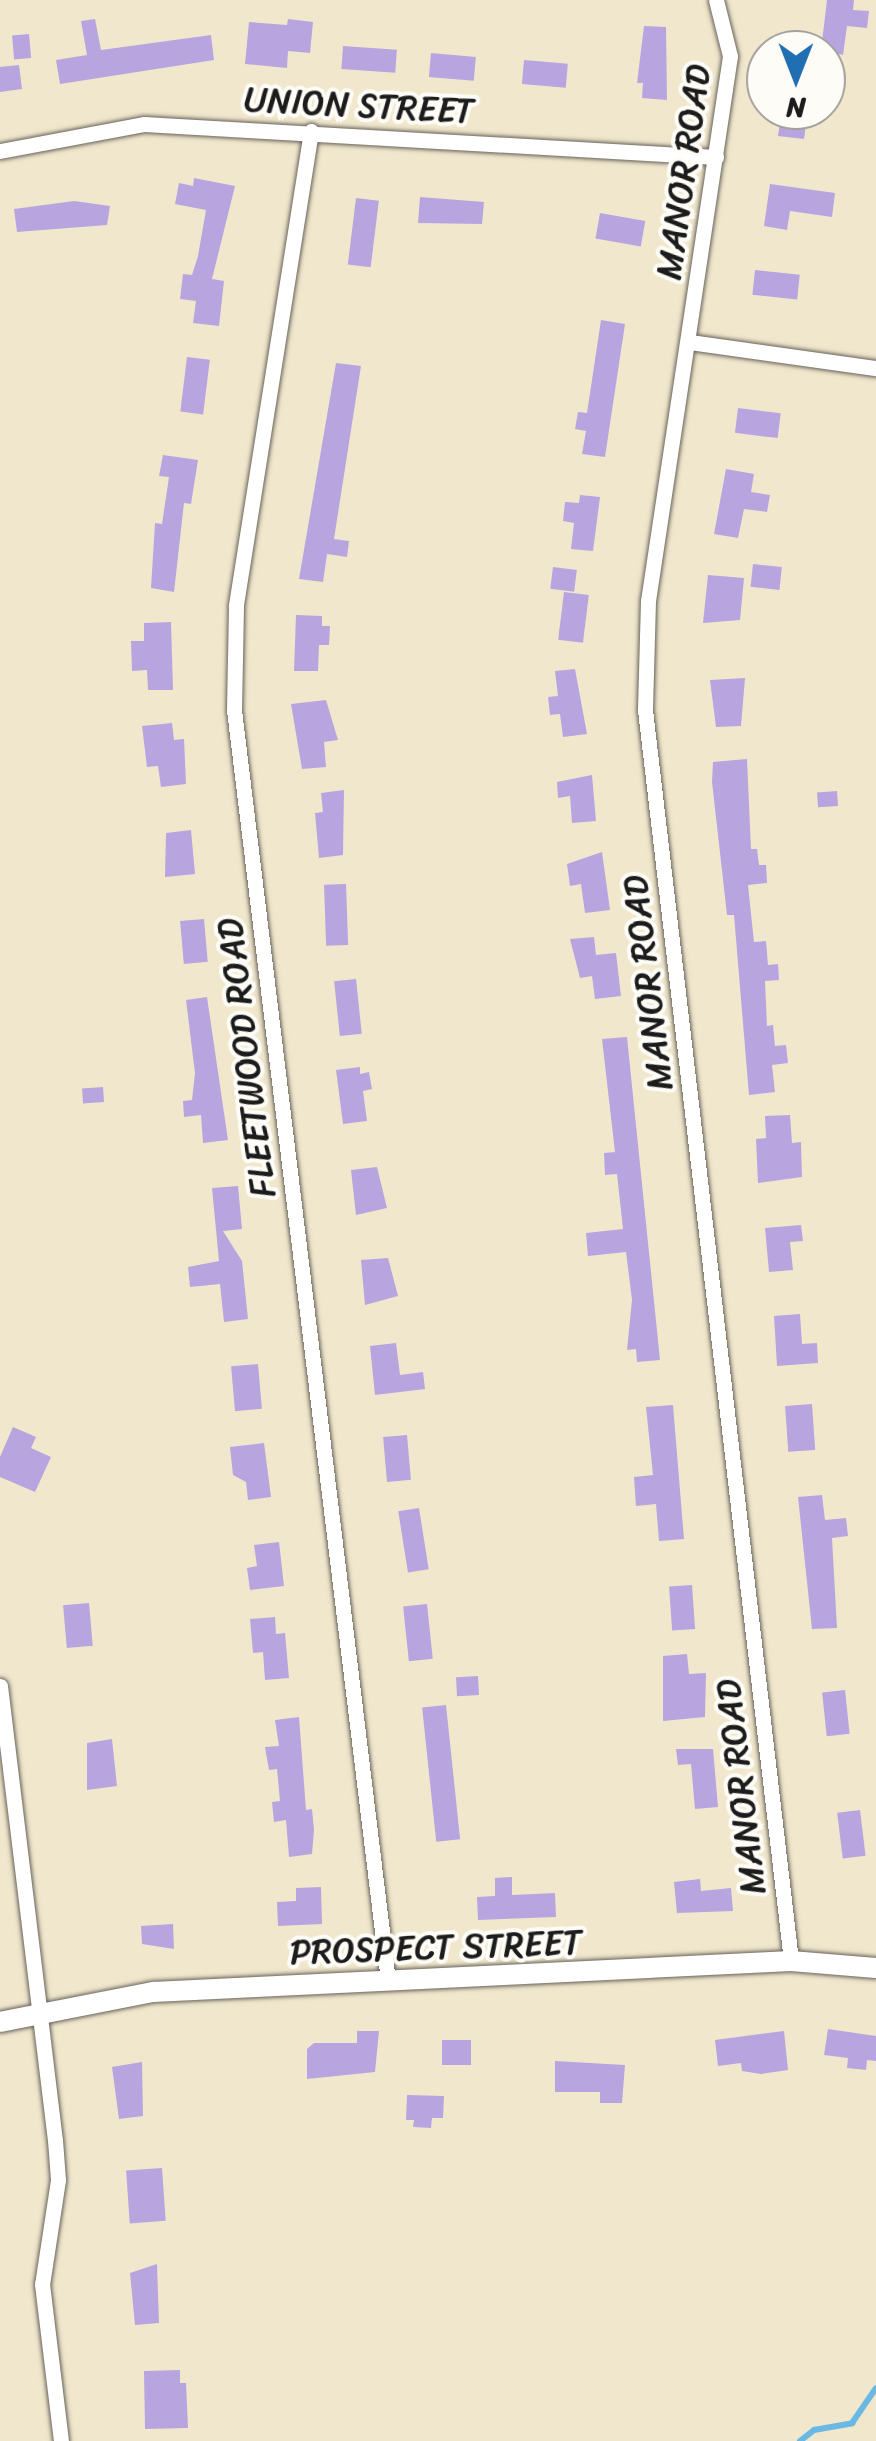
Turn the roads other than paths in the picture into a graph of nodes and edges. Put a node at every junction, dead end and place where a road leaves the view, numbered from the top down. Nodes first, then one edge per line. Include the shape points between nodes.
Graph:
1 (716, 0) edge
2 (310, 131) junction
3 (0, 151) edge
4 (716, 158) junction
5 (690, 342) junction
6 (876, 368) edge
7 (0, 1686) edge
8 (791, 1962) junction
9 (876, 1968) edge
10 (388, 1980) junction
11 (38, 2014) junction
12 (0, 2022) edge
13 (61, 2441) edge

1 - 4 street, MANOR ROAD via 730,56
2 - 3 street, UNION STREET via 144,124
2 - 4 street, UNION STREET
2 - 10 street, FLEETWOOD ROAD via 236,606 234,710
4 - 5 street, MANOR ROAD
5 - 6 street
5 - 8 street, MANOR ROAD via 648,601 646,710
7 - 11 street
8 - 9 street, PROSPECT STREET
8 - 10 street, PROSPECT STREET
10 - 11 street, PROSPECT STREET via 153,1992
11 - 12 street, PROSPECT STREET
11 - 13 street via 58,2180 42,2284

